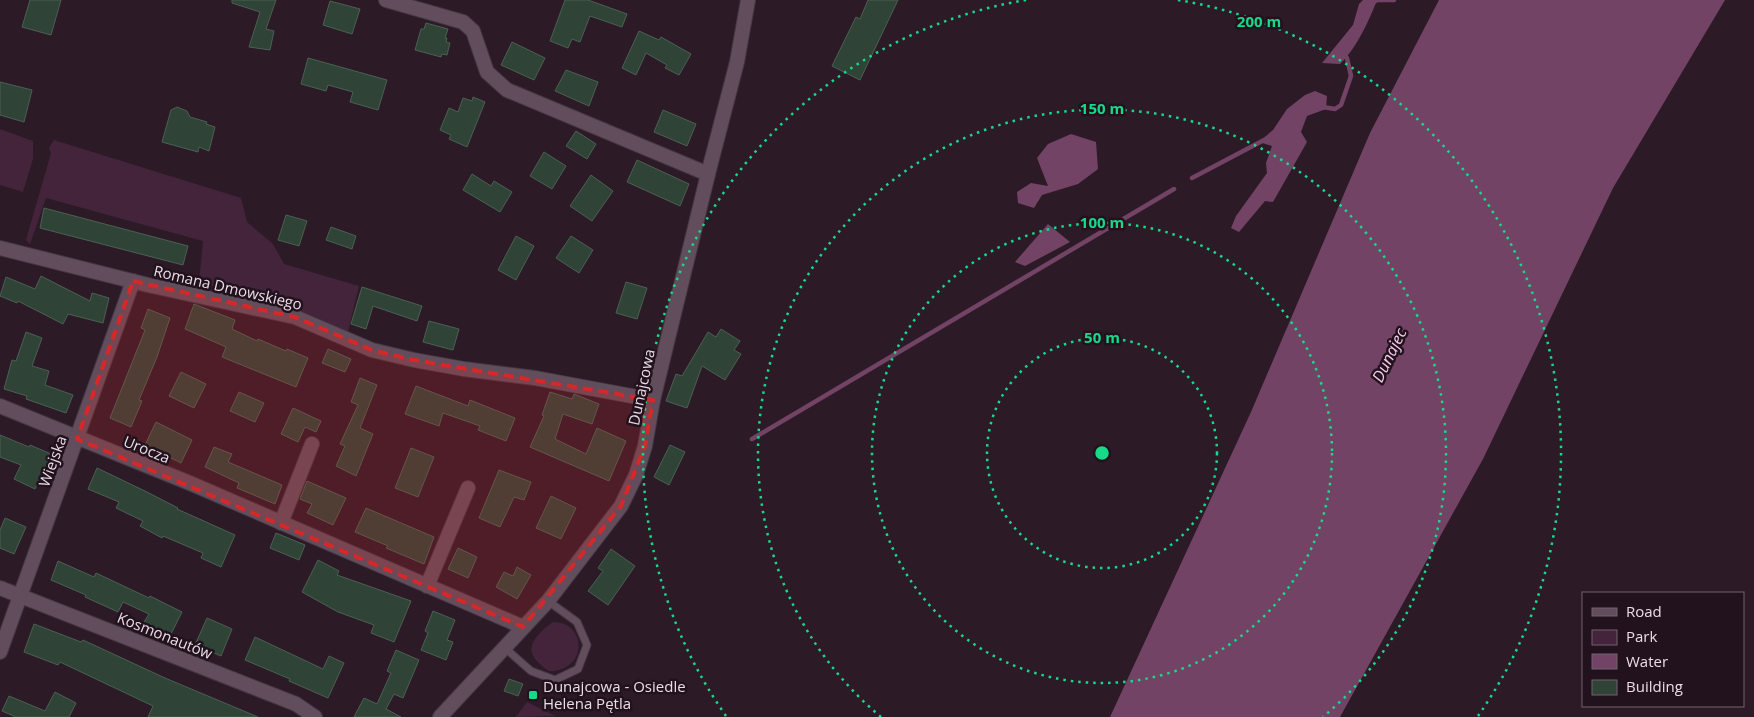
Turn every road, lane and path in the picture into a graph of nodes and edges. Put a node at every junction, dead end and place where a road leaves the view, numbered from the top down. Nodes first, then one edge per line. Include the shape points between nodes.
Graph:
1 (386, 0) edge
2 (748, 0) edge
3 (708, 174) junction
4 (0, 248) edge
5 (134, 281) junction
6 (654, 400) junction
7 (0, 406) edge
8 (77, 439) junction
9 (312, 444) dead end
10 (468, 488) dead end
11 (281, 523) junction
12 (427, 586) junction
13 (0, 588) edge
14 (20, 595) junction
15 (548, 601) junction
16 (523, 627) junction
17 (505, 648) junction
18 (0, 652) edge
19 (315, 717) edge
20 (440, 717) edge

1 - 3 street via 463,22 473,31 487,72 507,90
2 - 3 street, Dunajcowa via 737,62
3 - 6 street, Dunajcowa
4 - 5 street, Romana Dmowskiego
5 - 6 street, Romana Dmowskiego via 295,317 372,350 414,360
5 - 8 street, Wiejska
6 - 15 street, Dunajcowa via 646,446 621,506
7 - 8 street, Urocza
8 - 11 street, Urocza
8 - 14 street, Wiejska
9 - 11 street
10 - 12 street
11 - 12 street, Urocza
12 - 16 street, Urocza
13 - 14 street, Kosmonautów
14 - 18 street, Wiejska
14 - 19 street, Kosmonautów via 296,704
15 - 16 street, Dunajcowa
15 - 17 lane via 576,622 587,645 578,669 555,680 531,671
16 - 17 street, Dunajcowa
17 - 20 street, Dunajcowa

